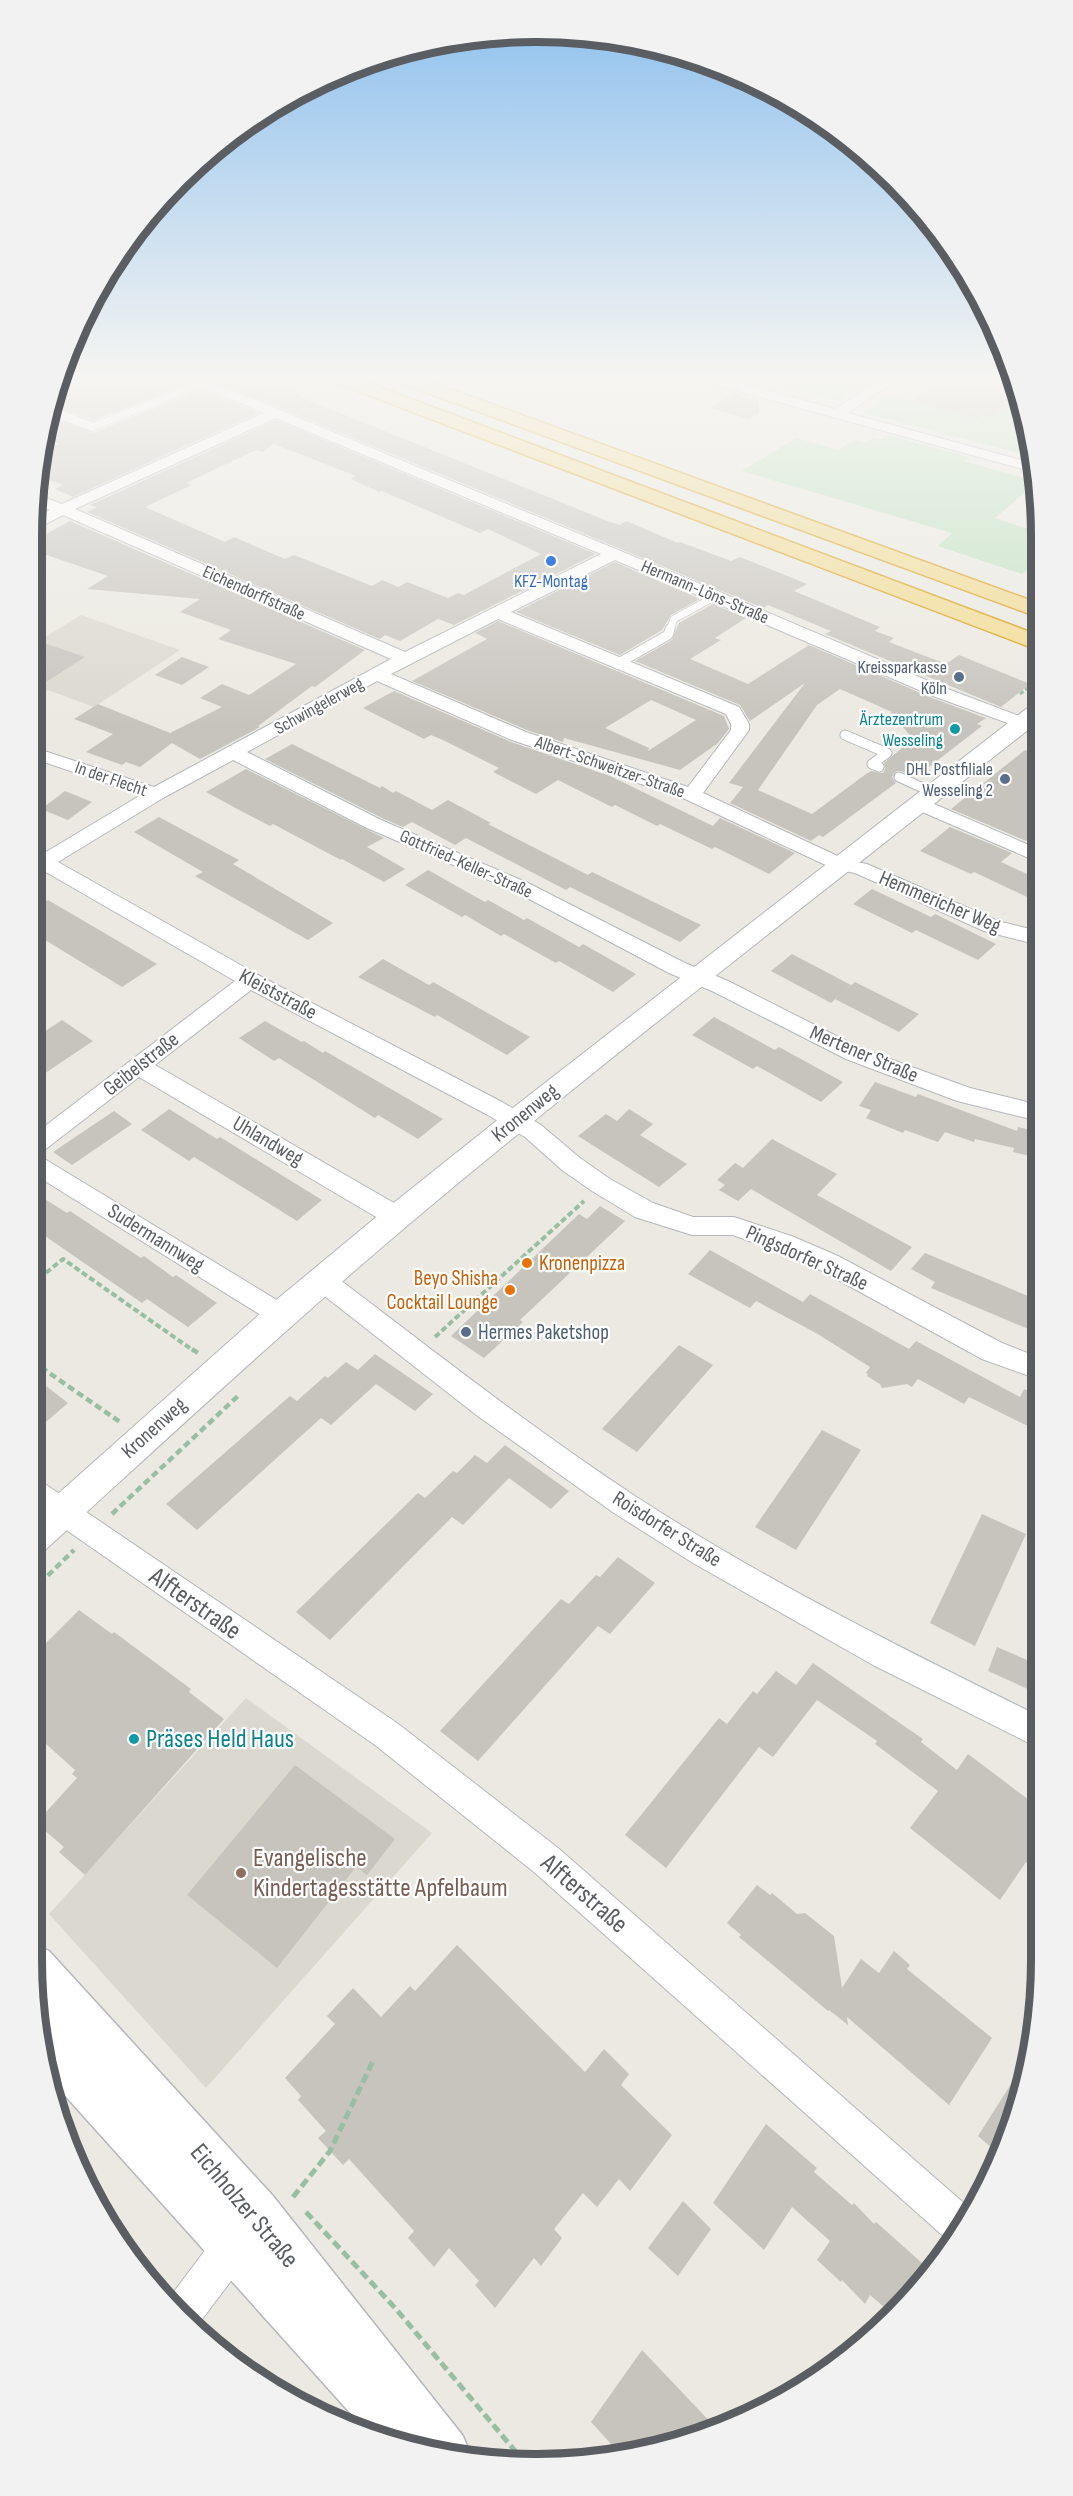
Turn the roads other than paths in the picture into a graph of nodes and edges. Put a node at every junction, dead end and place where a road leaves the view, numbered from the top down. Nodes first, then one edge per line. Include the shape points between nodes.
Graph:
1 (97, 493) edge
2 (469, 493) edge
3 (643, 493) edge
4 (718, 493) edge
5 (43, 501) edge
6 (63, 509) junction
7 (42, 521) edge
8 (614, 554) junction
9 (716, 596) junction
10 (1031, 608) edge
11 (499, 613) junction
12 (1031, 641) edge
13 (405, 659) junction
14 (617, 663) junction
15 (376, 675) junction
16 (1031, 721) edge
17 (1031, 722) edge
18 (845, 735) dead end
19 (235, 753) junction
20 (42, 755) edge
21 (879, 768) dead end
22 (899, 777) dead end
23 (156, 794) junction
24 (692, 795) junction
25 (927, 798) junction
26 (1031, 852) edge
27 (42, 863) edge
28 (841, 865) junction
29 (42, 869) edge
30 (1031, 936) edge
31 (697, 977) junction
32 (250, 980) junction
33 (138, 1066) junction
34 (1031, 1111) edge
35 (515, 1121) junction
36 (42, 1140) edge
37 (42, 1168) edge
38 (397, 1217) junction
39 (322, 1280) junction
40 (281, 1315) junction
41 (1031, 1366) edge
42 (42, 1498) edge
43 (61, 1511) junction
44 (42, 1529) edge
45 (1031, 1729) edge
46 (43, 1978) edge
47 (49, 2041) edge
48 (261, 2219) junction
49 (956, 2222) edge
50 (186, 2308) edge
51 (412, 2438) edge
52 (435, 2443) edge

1 - 6 street
2 - 8 street, Hermann-Löns-Straße
3 - 12 highway
4 - 10 highway
5 - 6 street, Eichendorffstraße
6 - 7 street
6 - 13 street, Eichendorffstraße
8 - 9 street, Hermann-Löns-Straße
8 - 11 street, Schwingelerweg
9 - 14 lane via 674,619 668,635
9 - 16 street, Hermann-Löns-Straße via 939,693 1000,717
11 - 13 street, Schwingelerweg
11 - 14 street
13 - 15 street, Schwingelerweg
14 - 24 street via 733,711 738,718 740,730
15 - 19 street, Schwingelerweg
15 - 24 street, Albert-Schweitzer-Straße via 519,736
17 - 25 street, Kronenweg
18 - 21 lane via 887,753 872,764
19 - 23 street, Schwingelerweg
19 - 31 street, Gottfried-Keller-Straße via 374,824 521,887
20 - 23 street, In der Flecht
22 - 25 lane
23 - 27 street, Schwingelerweg
24 - 28 street, Albert-Schweitzer-Straße
25 - 26 street
25 - 28 street, Kronenweg
28 - 30 street, Hemmericher Weg via 860,868 991,926
28 - 31 street, Kronenweg
29 - 32 street, Kleiststraße
31 - 34 street, Mertener Straße via 854,1054 965,1095
31 - 35 street, Kronenweg
32 - 33 street, Geibelstraße
32 - 35 street, Kleiststraße
33 - 36 street, Geibelstraße
33 - 38 street, Uhlandweg
35 - 38 street, Kronenweg
35 - 41 street, Pingsdorfer Straße via 601,1185 644,1210 692,1226 734,1226 785,1244 829,1263 992,1351
37 - 40 street, Sudermannweg
38 - 39 street, Kronenweg
39 - 40 street, Kronenweg
39 - 45 street, Roisdorfer Straße via 485,1406 624,1504 704,1554 884,1655
40 - 43 street, Kronenweg
42 - 43 street, Alfterstraße
43 - 44 street, Kronenweg
43 - 49 street, Alfterstraße via 386,1734 537,1853
46 - 48 main road, Eichholzer Straße
47 - 48 main road, Eichholzer Straße
48 - 50 street
48 - 51 main road, Eichholzer Straße
48 - 52 main road, Eichholzer Straße

